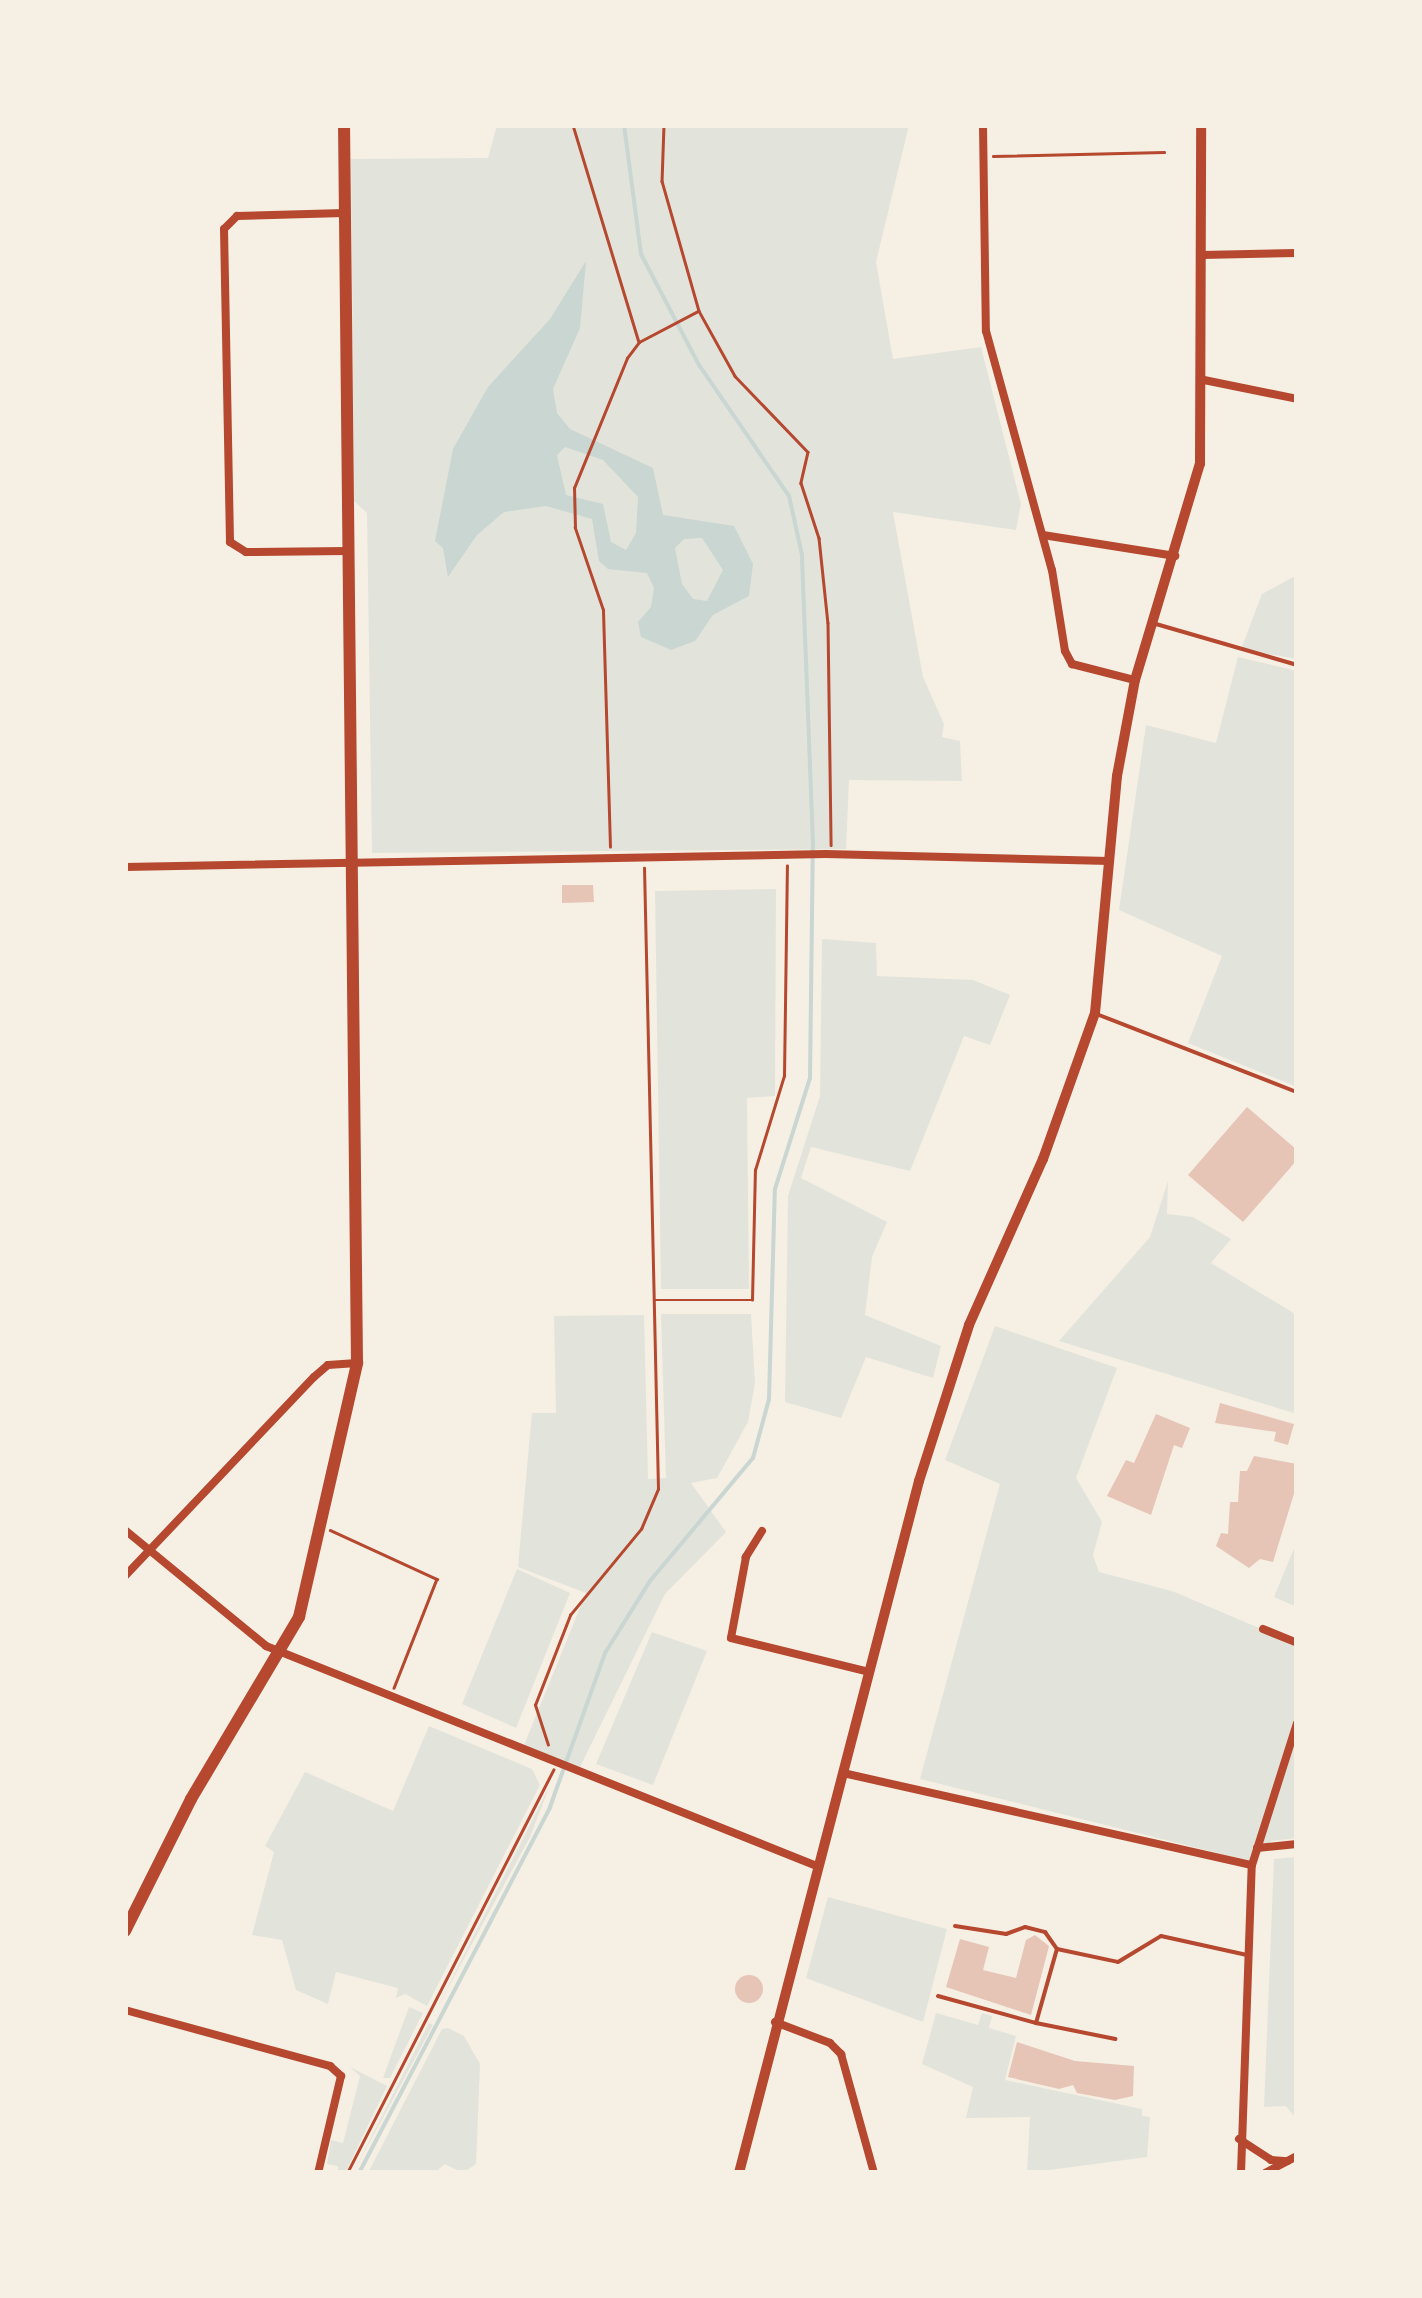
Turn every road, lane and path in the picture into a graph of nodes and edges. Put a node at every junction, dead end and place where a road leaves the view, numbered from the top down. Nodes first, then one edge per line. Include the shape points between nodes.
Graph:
1 (344, 125) edge
2 (573, 125) edge
3 (664, 125) edge
4 (983, 125) edge
5 (1201, 125) edge
6 (1164, 152) dead end
7 (987, 156) junction
8 (344, 213) junction
9 (1297, 252) edge
10 (1202, 256) junction
11 (700, 311) junction
12 (640, 342) junction
13 (1204, 380) junction
14 (1297, 399) edge
15 (1043, 534) junction
16 (347, 550) junction
17 (1174, 556) junction
18 (1152, 623) junction
19 (1297, 665) edge
20 (1135, 680) junction
21 (792, 854) junction
22 (829, 854) junction
23 (643, 856) junction
24 (610, 857) junction
25 (350, 862) junction
26 (1109, 862) junction
27 (125, 867) edge
28 (1095, 1013) junction
29 (1297, 1092) edge
30 (653, 1300) junction
31 (357, 1362) junction
32 (324, 1529) junction
33 (125, 1530) edge
34 (762, 1530) dead end
35 (149, 1550) junction
36 (125, 1576) edge
37 (1262, 1629) dead end
38 (1297, 1644) edge
39 (284, 1652) junction
40 (870, 1672) junction
41 (390, 1697) junction
42 (1297, 1723) edge
43 (556, 1764) junction
44 (844, 1773) junction
45 (1297, 1844) edge
46 (1257, 1848) junction
47 (1252, 1865) junction
48 (817, 1866) junction
49 (956, 1926) dead end
50 (125, 1931) edge
51 (1057, 1949) junction
52 (1247, 1955) junction
53 (938, 1996) dead end
54 (125, 2010) edge
55 (775, 2022) junction
56 (1036, 2022) junction
57 (1115, 2040) dead end
58 (1239, 2139) junction
59 (1297, 2156) edge
60 (1287, 2162) junction
61 (318, 2173) edge
62 (347, 2173) edge
63 (739, 2173) edge
64 (874, 2173) edge
65 (1242, 2173) edge
66 (1265, 2173) edge

1 - 8 main road
2 - 12 path
3 - 11 path via 662,181
4 - 7 street
5 - 10 street
6 - 7 path
7 - 15 street via 986,332
8 - 16 main road
8 - 16 street via 237,216 224,229 230,542 246,552
9 - 10 street
10 - 13 street
11 - 12 path
11 - 22 path via 735,376 808,452 801,483 819,538 828,623
12 - 24 path via 626,358 574,494 603,610
13 - 14 street
13 - 17 street via 1200,464
15 - 17 street
15 - 20 street via 1072,664
16 - 25 main road
17 - 18 street
18 - 19 lane
18 - 20 street
20 - 26 street
21 - 22 street
21 - 23 street
21 - 30 path via 784,1076 755,1170 752,1300
22 - 26 street
23 - 24 street
23 - 30 path
24 - 25 street
25 - 27 street
25 - 31 main road
26 - 28 street
28 - 29 lane
28 - 40 street via 1044,1159 964,1340 900,1546
30 - 43 path via 656,1502 576,1603 542,1683 535,1712
31 - 32 main road
31 - 35 street via 328,1364
32 - 39 main road
32 - 41 path via 436,1579
33 - 35 street
34 - 40 street via 746,1557 731,1638
35 - 36 street
35 - 39 street via 266,1646
37 - 38 street
39 - 41 street
39 - 50 main road via 191,1799
40 - 44 street
41 - 43 street
42 - 46 street
43 - 48 street
43 - 62 path
44 - 47 street
44 - 48 street
45 - 46 street
46 - 47 street
47 - 52 street
48 - 55 street
49 - 51 lane via 1006,1934 1025,1927 1045,1932
51 - 52 lane via 1118,1962 1162,1936
51 - 56 lane
52 - 58 street
53 - 56 lane
54 - 61 street via 330,2066 341,2076
55 - 63 street
55 - 64 street via 830,2043 841,2054
56 - 57 lane
58 - 60 street via 1271,2160
58 - 65 street
59 - 60 street
60 - 66 street

